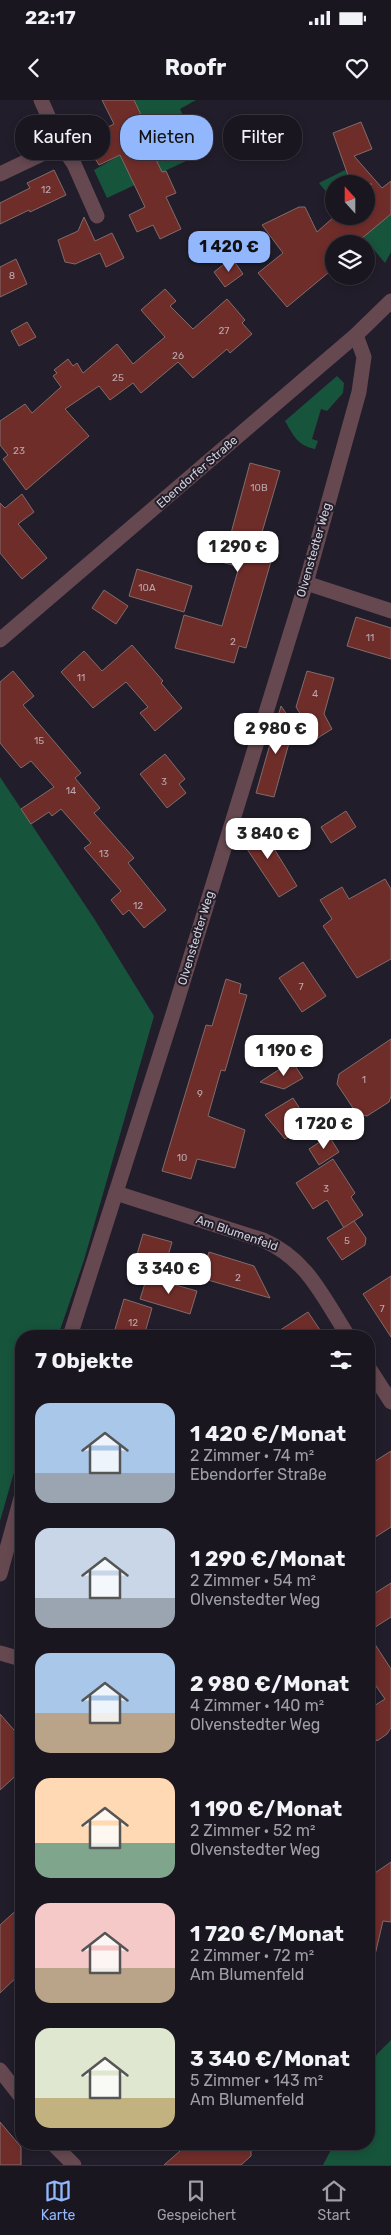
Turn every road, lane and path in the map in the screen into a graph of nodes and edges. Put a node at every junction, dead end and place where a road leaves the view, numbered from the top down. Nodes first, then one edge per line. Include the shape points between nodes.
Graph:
1 (41, 100) edge
2 (48, 115) edge
3 (29, 160) edge
4 (71, 160) edge
5 (0, 174) edge
6 (97, 216) dead end
7 (391, 302) edge
8 (356, 335) junction
9 (306, 583) junction
10 (391, 611) edge
11 (0, 640) edge
12 (116, 1194) junction
13 (72, 1330) edge
14 (344, 1330) edge
15 (375, 1377) edge
16 (391, 1402) edge
17 (15, 1520) edge
18 (0, 1574) edge
19 (0, 1653) edge
20 (15, 1657) edge
21 (0, 2070) edge
22 (15, 2089) edge
23 (59, 2150) edge
24 (74, 2165) edge

1 - 2 street
3 - 5 street
4 - 6 street
7 - 8 street, Ebendorfer Straße
8 - 9 street, Olvenstedter Weg via 364,357 359,392
8 - 11 street, Ebendorfer Straße
9 - 10 street
9 - 12 street, Olvenstedter Weg
12 - 13 street, Olvenstedter Weg
12 - 14 street, Am Blumenfeld via 283,1249 303,1266
15 - 16 street
17 - 18 street
19 - 20 street
21 - 22 street
23 - 24 street

